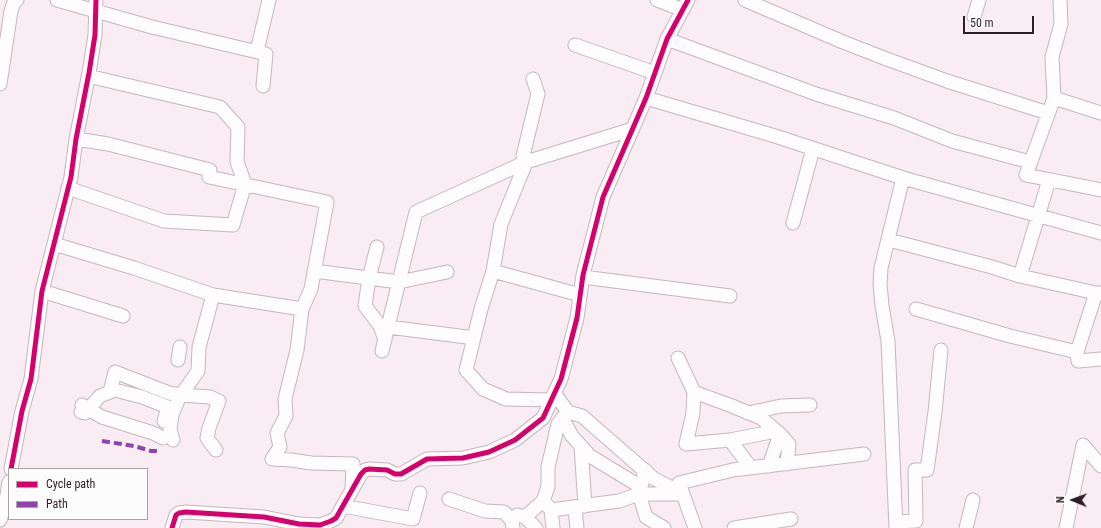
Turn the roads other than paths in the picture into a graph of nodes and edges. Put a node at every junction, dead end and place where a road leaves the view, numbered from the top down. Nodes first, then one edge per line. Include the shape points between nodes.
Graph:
1 (17, 0) edge
2 (57, 0) edge
3 (269, 0) edge
4 (657, 0) edge
5 (745, 0) edge
6 (979, 0) edge
7 (1060, 0) edge
8 (685, 5) edge
9 (96, 6) edge
10 (974, 17) dead end
11 (667, 39) junction
12 (575, 45) dead end
13 (257, 51) junction
14 (655, 73) junction
15 (88, 76) junction
16 (533, 78) dead end
17 (0, 84) edge
18 (263, 86) dead end
19 (646, 98) junction
20 (1054, 98) junction
21 (1048, 113) junction
22 (1101, 113) edge
23 (633, 129) junction
24 (76, 139) junction
25 (813, 149) junction
26 (1030, 162) junction
27 (524, 163) junction
28 (903, 178) junction
29 (1049, 180) junction
30 (245, 184) junction
31 (68, 188) junction
32 (1101, 190) edge
33 (1038, 215) junction
34 (793, 223) dead end
35 (1101, 233) edge
36 (889, 240) junction
37 (54, 244) junction
38 (377, 247) dead end
39 (314, 271) junction
40 (493, 271) junction
41 (447, 272) dead end
42 (1020, 276) junction
43 (583, 277) junction
44 (369, 278) junction
45 (399, 282) junction
46 (42, 291) junction
47 (1099, 293) edge
48 (213, 295) junction
49 (580, 295) junction
50 (730, 296) dead end
51 (302, 309) junction
52 (916, 309) dead end
53 (123, 316) dead end
54 (388, 326) junction
55 (467, 336) dead end
56 (180, 347) dead end
57 (941, 350) dead end
58 (1078, 352) junction
59 (678, 358) dead end
60 (1101, 359) edge
61 (178, 360) dead end
62 (111, 389) junction
63 (694, 392) junction
64 (181, 395) junction
65 (553, 397) junction
66 (810, 405) dead end
67 (748, 413) junction
68 (565, 415) junction
69 (778, 432) junction
70 (167, 439) junction
71 (730, 440) junction
72 (581, 446) junction
73 (216, 450) dead end
74 (864, 454) dead end
75 (788, 464) junction
76 (769, 466) junction
77 (1101, 466) edge
78 (11, 468) edge
79 (751, 468) junction
80 (645, 470) junction
81 (8, 488) edge
82 (352, 490) junction
83 (420, 493) dead end
84 (639, 494) junction
85 (683, 494) junction
86 (449, 499) dead end
87 (973, 500) dead end
88 (343, 506) junction
89 (547, 506) junction
90 (580, 507) junction
91 (504, 512) junction
92 (525, 517) junction
93 (791, 519) dead end
94 (0, 520) edge
95 (896, 525) edge
96 (172, 528) edge
97 (513, 528) edge
98 (536, 528) edge
99 (554, 528) edge
100 (577, 528) edge
101 (664, 528) edge
102 (695, 528) edge
103 (734, 528) edge
104 (966, 528) edge
105 (1066, 528) edge

1 - 17 street via 11,12
2 - 9 street
3 - 13 street
4 - 8 street
5 - 21 street via 884,58
6 - 10 street
7 - 20 street via 1061,24 1052,57
8 - 11 street
9 - 13 street via 152,27
9 - 15 street via 95,35
11 - 14 street
11 - 26 street via 816,94 894,118 952,141
12 - 14 street
13 - 18 street via 266,54
14 - 19 street
15 - 24 street
15 - 30 street via 220,107 238,127 237,162
16 - 27 street via 538,94 523,156
19 - 23 street
19 - 25 street
20 - 21 street
20 - 22 street
21 - 26 street
23 - 27 street
23 - 43 street via 603,197
24 - 30 street via 108,144 210,170 209,177
24 - 31 street
25 - 28 street
25 - 34 street
26 - 29 street via 1026,175
27 - 40 street via 501,224
27 - 45 street via 416,212
28 - 33 street
28 - 36 street
29 - 32 street
29 - 33 street
30 - 31 street via 233,225 164,221
30 - 39 street via 327,202
31 - 37 street
33 - 35 street
33 - 42 street
36 - 42 street
36 - 95 street via 881,268 880,284 888,341
37 - 46 street
37 - 48 street
38 - 44 street
39 - 44 street
39 - 51 street via 311,289
40 - 49 street
40 - 65 street via 466,370 484,389 506,398
41 - 45 street
42 - 47 street
43 - 49 street
43 - 50 street
44 - 45 street
44 - 54 street via 365,306 380,326 384,345
45 - 54 street
46 - 53 street
46 - 78 street via 31,379
47 - 58 street
48 - 51 street
48 - 64 street via 199,347 198,371
49 - 65 street via 577,318 561,379
51 - 82 street via 285,399 286,416 277,433 280,447 272,459 353,464
52 - 58 street
54 - 55 street
56 - 61 street
57 - 95 street via 927,470 915,470 916,521
58 - 60 street via 1078,361
59 - 63 street
62 - 64 street via 115,372 136,382
62 - 70 street via 168,407 164,422
62 - 70 street via 83,408 102,418
63 - 67 street
63 - 71 street via 693,413 686,444
64 - 70 street via 172,415
64 - 73 street via 210,397 219,401 207,438
65 - 68 street
65 - 82 street via 543,418 515,440 489,452 463,458 427,459 401,474 387,470 365,470
66 - 67 street via 781,406
67 - 69 street via 761,418
68 - 72 street via 572,436
68 - 80 street via 582,416
68 - 89 street via 558,424 548,467
69 - 71 street
69 - 75 street via 789,444
69 - 76 street
71 - 79 street
72 - 80 street via 590,456 641,487
72 - 90 street
74 - 75 street
75 - 76 street
76 - 79 street
77 - 105 street via 1083,445
79 - 85 street via 679,483
80 - 85 street via 653,478
81 - 94 street
82 - 88 street
83 - 88 street via 413,519
84 - 85 street
84 - 90 street via 619,501
84 - 101 street via 646,517
85 - 102 street
86 - 91 street via 485,511
87 - 104 street
88 - 96 street via 336,518 320,525 264,517 186,512 176,515
89 - 90 street
89 - 92 street
89 - 99 street
90 - 100 street
91 - 92 street
91 - 97 street via 512,521
92 - 98 street
93 - 103 street

